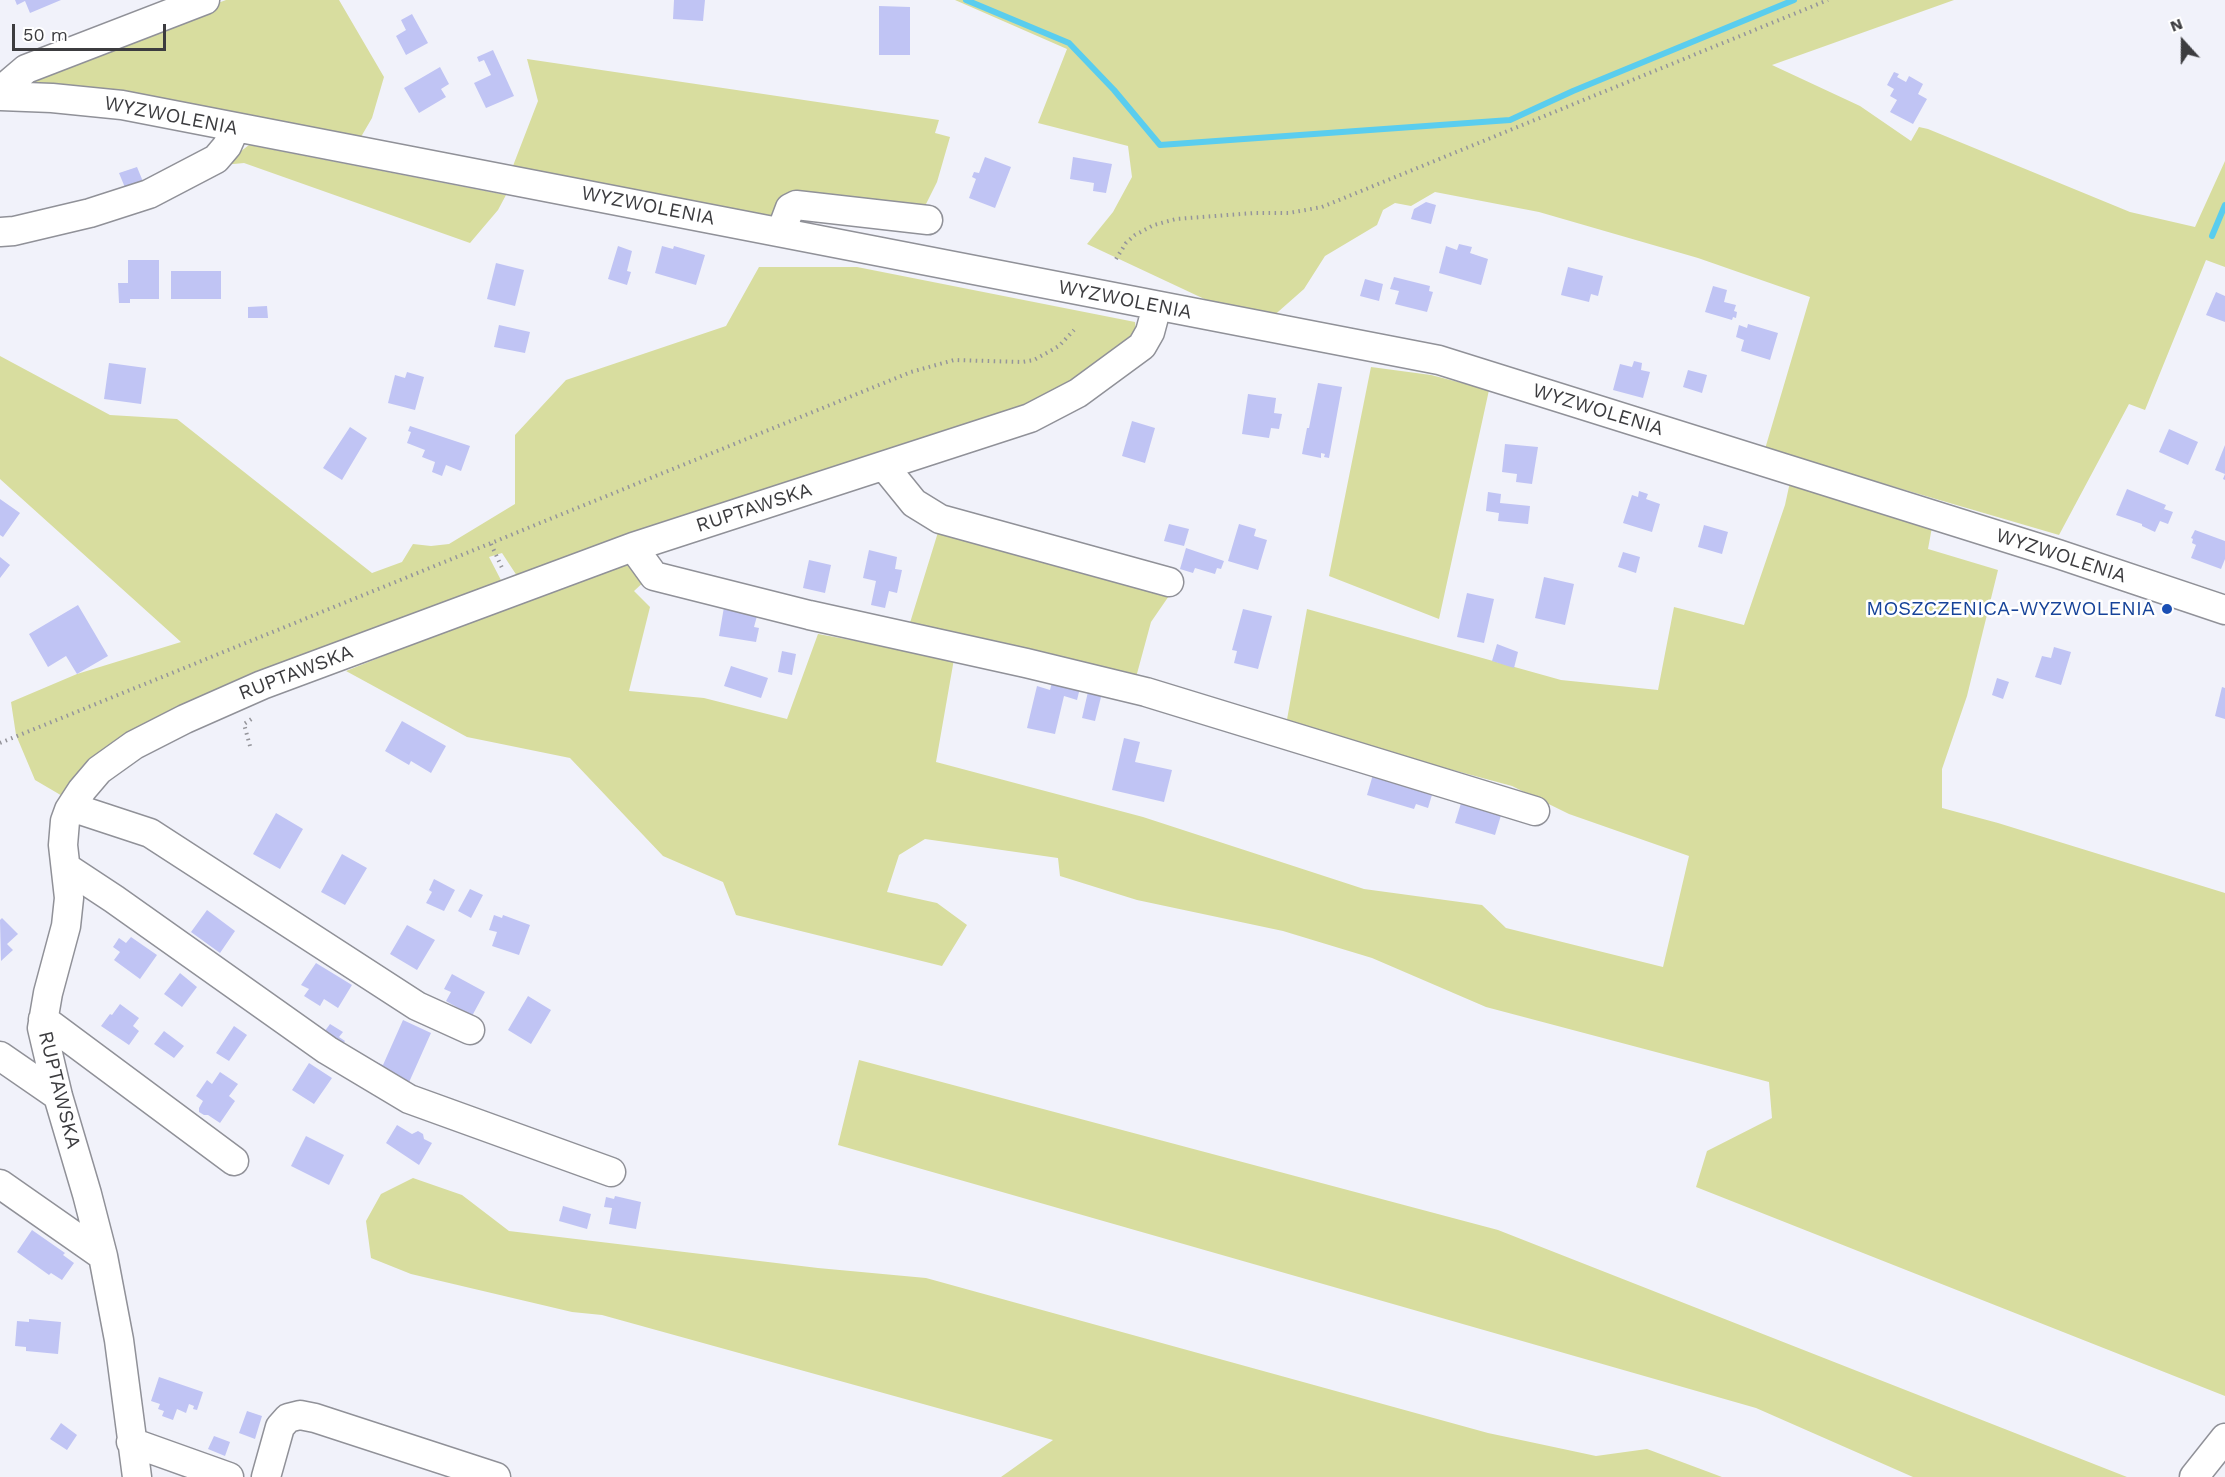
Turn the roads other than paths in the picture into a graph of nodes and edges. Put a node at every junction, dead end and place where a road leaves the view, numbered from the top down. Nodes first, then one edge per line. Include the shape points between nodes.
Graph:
1 (205, 0) edge
2 (0, 91) edge
3 (0, 96) edge
4 (235, 128) junction
5 (928, 220) dead end
6 (0, 232) edge
7 (782, 232) junction
8 (1157, 306) junction
9 (884, 466) junction
10 (633, 547) junction
11 (1169, 582) dead end
12 (2225, 610) edge
13 (71, 807) junction
14 (1535, 811) dead end
15 (67, 868) junction
16 (43, 1019) junction
17 (470, 1030) dead end
18 (0, 1056) edge
19 (58, 1096) junction
20 (234, 1161) dead end
21 (611, 1172) dead end
22 (0, 1184) edge
23 (103, 1256) junction
24 (2225, 1438) edge
25 (131, 1442) junction
26 (137, 1477) edge
27 (229, 1477) edge
28 (266, 1477) edge
29 (495, 1477) edge
30 (2193, 1477) edge

1 - 2 street via 26,69
3 - 4 street, WYZWOLENIA via 111,104
4 - 6 street via 216,159 149,194 90,213
4 - 7 street, WYZWOLENIA
5 - 7 street via 796,205 790,208
7 - 8 street, WYZWOLENIA
8 - 9 street, RUPTAWSKA via 1142,346 1072,396 1030,418
8 - 12 street, WYZWOLENIA via 1439,360
9 - 10 street, RUPTAWSKA
9 - 11 street via 914,503 940,519
10 - 13 street, RUPTAWSKA via 225,701 118,755 99,770
10 - 14 street via 654,576 1146,692
13 - 15 street, RUPTAWSKA via 63,845
13 - 17 street via 150,833 417,1006
15 - 16 street, RUPTAWSKA via 66,926
15 - 21 street via 327,1050 409,1099
16 - 19 street, RUPTAWSKA via 43,1039
16 - 20 street
18 - 19 street
19 - 23 street, RUPTAWSKA
22 - 23 street
23 - 25 street, RUPTAWSKA via 119,1340
24 - 30 street
25 - 26 street, RUPTAWSKA
25 - 27 street
28 - 29 street via 280,1427 288,1418 300,1415

